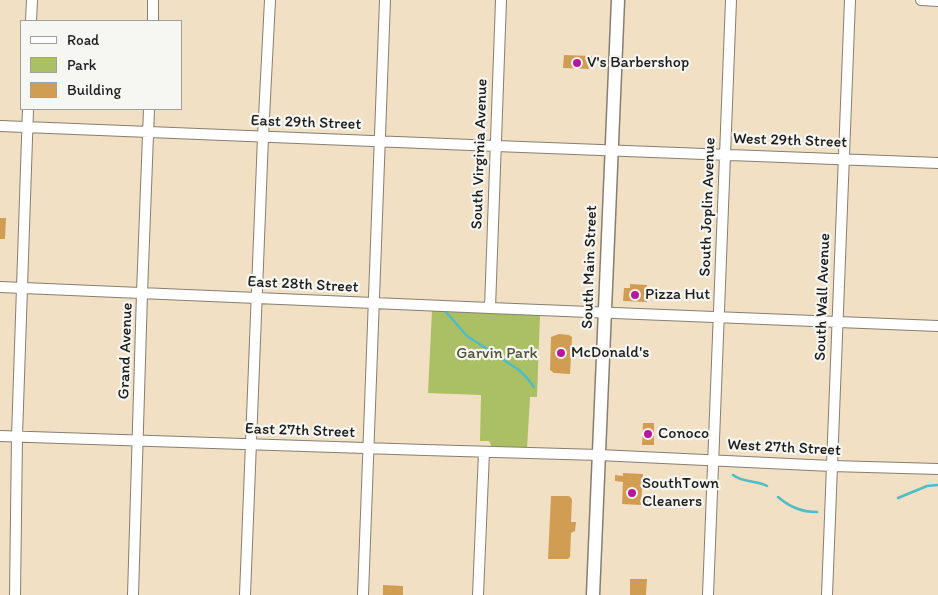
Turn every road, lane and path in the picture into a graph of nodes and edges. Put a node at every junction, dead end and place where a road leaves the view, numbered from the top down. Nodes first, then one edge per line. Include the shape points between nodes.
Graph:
1 (32, 0) edge
2 (153, 0) edge
3 (270, 0) edge
4 (385, 0) edge
5 (501, 0) edge
6 (618, 0) edge
7 (731, 0) edge
8 (850, 0) edge
9 (921, 0) edge
10 (938, 1) edge
11 (31, 20) edge
12 (153, 20) edge
13 (28, 110) edge
14 (150, 110) edge
15 (0, 126) edge
16 (28, 127) junction
17 (149, 132) junction
18 (263, 137) junction
19 (380, 141) junction
20 (496, 146) junction
21 (611, 150) junction
22 (725, 154) junction
23 (843, 158) junction
24 (938, 162) edge
25 (0, 287) edge
26 (22, 288) junction
27 (142, 293) junction
28 (257, 298) junction
29 (374, 303) junction
30 (490, 308) junction
31 (605, 313) junction
32 (719, 317) junction
33 (837, 322) junction
34 (938, 326) edge
35 (0, 436) edge
36 (17, 436) junction
37 (138, 440) junction
38 (252, 444) junction
39 (368, 449) junction
40 (484, 452) junction
41 (599, 455) junction
42 (714, 460) junction
43 (832, 466) junction
44 (938, 469) edge
45 (15, 595) edge
46 (133, 595) edge
47 (246, 595) edge
48 (363, 595) edge
49 (478, 595) edge
50 (594, 595) edge
51 (708, 595) edge
52 (826, 595) edge

1 - 11 street
2 - 12 street
3 - 18 street
4 - 19 street
5 - 20 street, South Virginia Avenue
6 - 21 main road, South Main Street
7 - 22 street, South Joplin Avenue
8 - 23 street, South Wall Avenue
9 - 10 street
13 - 16 street
14 - 17 street, Grand Avenue
15 - 16 street, East 29th Street
16 - 17 street, East 29th Street
16 - 26 street
17 - 18 street, East 29th Street
17 - 27 street, Grand Avenue
18 - 19 street, East 29th Street
18 - 28 street
19 - 20 street, East 29th Street
19 - 29 street
20 - 21 street, East 29th Street
20 - 30 street, South Virginia Avenue
21 - 22 street, West 29th Street
21 - 31 main road, South Main Street
22 - 23 street, West 29th Street
22 - 32 street, South Joplin Avenue
23 - 24 street, West 29th Street
23 - 33 street, South Wall Avenue
25 - 26 street, East 28th Street
26 - 27 street, East 28th Street
26 - 36 street
27 - 28 street, East 28th Street
27 - 37 street, Grand Avenue
28 - 29 street, East 28th Street
28 - 38 street
29 - 30 street, East 28th Street
29 - 39 street
30 - 31 street, East 28th Street
31 - 32 street, East 28th Street
31 - 41 main road, South Main Street
32 - 33 street, East 28th Street
32 - 42 street, South Joplin Avenue
33 - 34 street, East 28th Street
33 - 43 street, South Wall Avenue
35 - 36 street, East 27th Street
36 - 37 street, East 27th Street
36 - 45 street
37 - 38 street, East 27th Street
37 - 46 street, Grand Avenue
38 - 39 street, East 27th Street
38 - 47 street
39 - 40 street, East 27th Street
39 - 48 street
40 - 41 street, East 27th Street
40 - 49 street
41 - 42 street, West 27th Street
41 - 50 main road, South Main Street
42 - 43 street, West 27th Street
42 - 51 street, South Joplin Avenue
43 - 44 street, West 27th Street
43 - 52 street, South Wall Avenue

